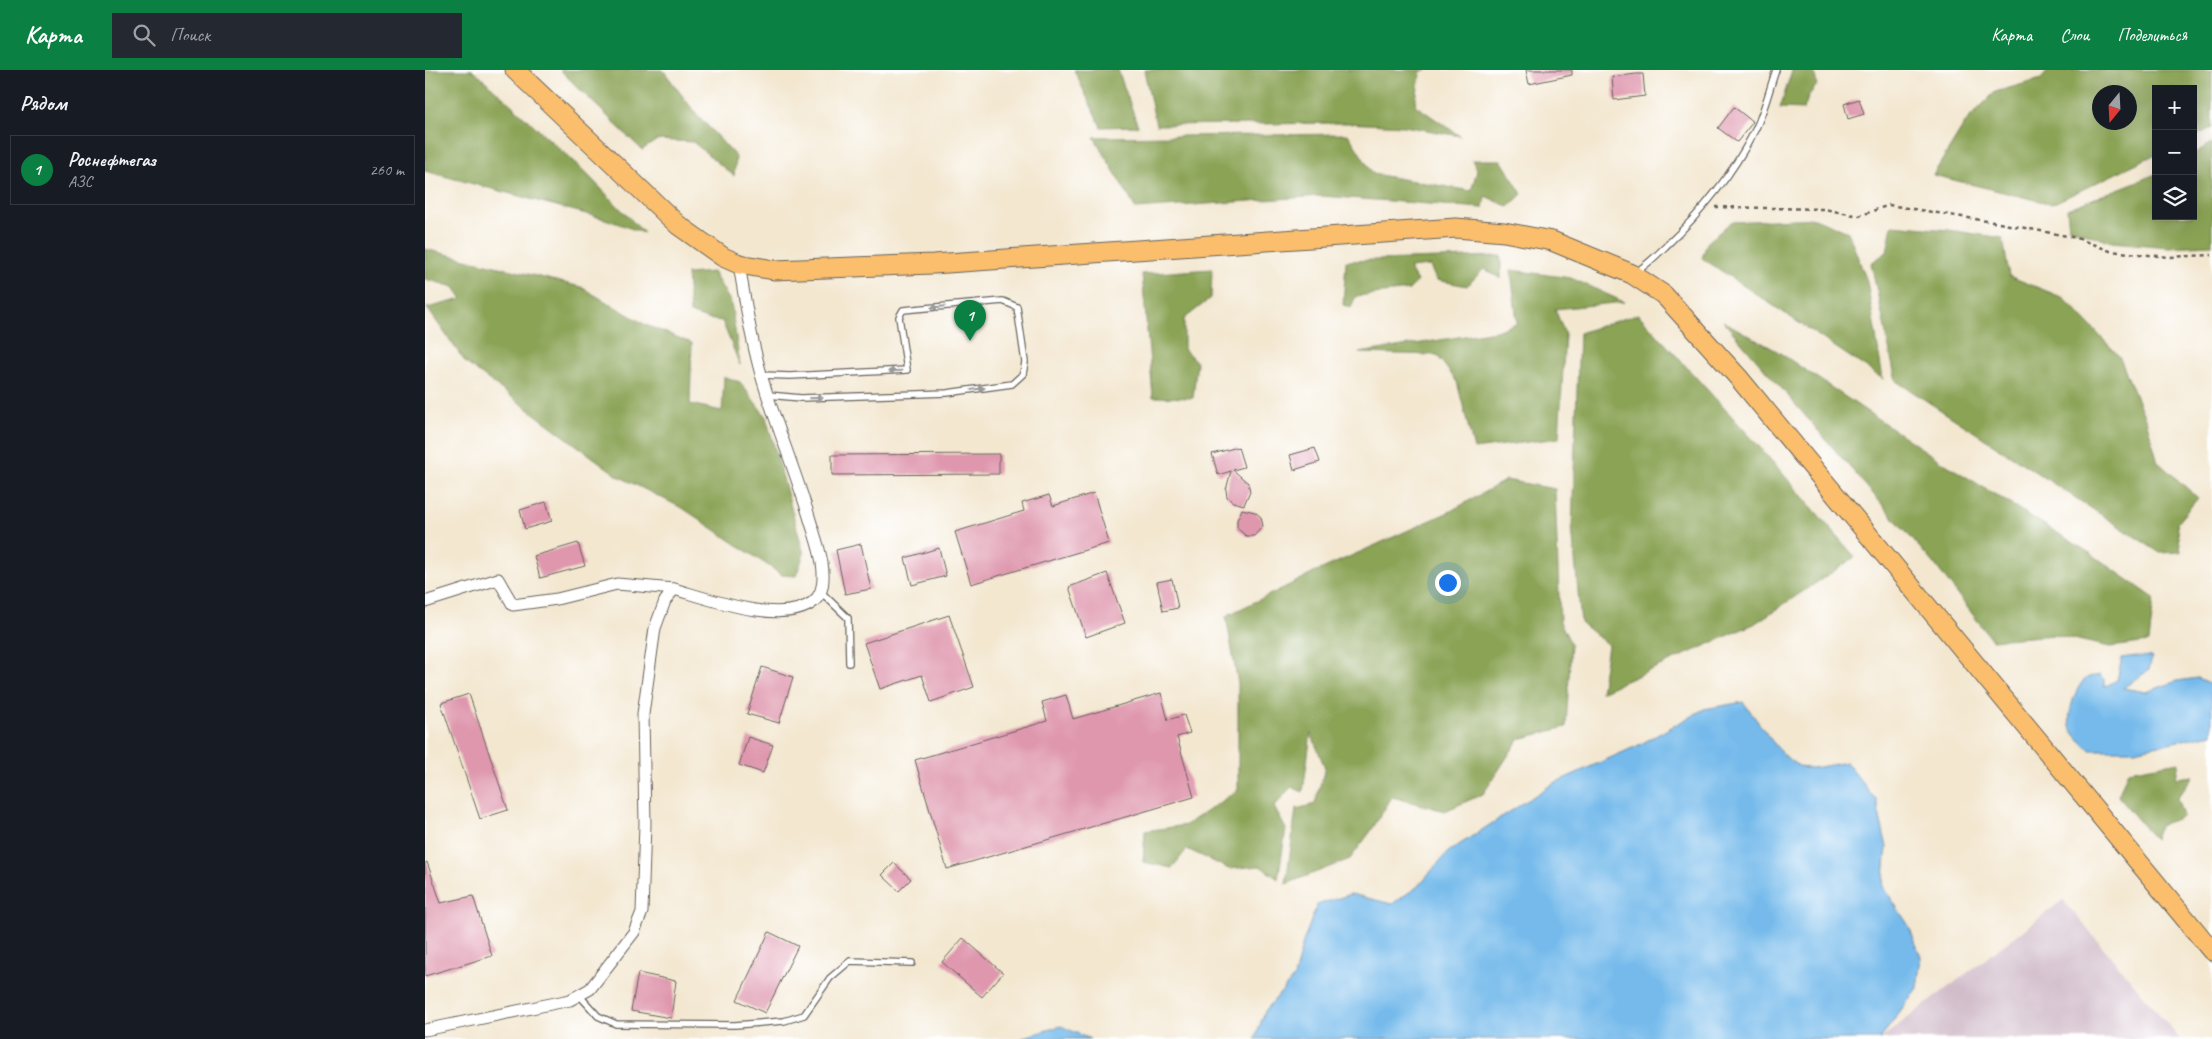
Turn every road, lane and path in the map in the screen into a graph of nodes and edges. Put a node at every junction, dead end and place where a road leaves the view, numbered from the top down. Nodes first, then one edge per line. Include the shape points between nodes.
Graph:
1 (515, 70) edge
2 (1776, 70) edge
3 (1703, 207) junction
4 (2212, 255) edge
5 (739, 264) junction
6 (1632, 274) junction
7 (761, 375) junction
8 (767, 395) junction
9 (674, 589) junction
10 (821, 592) junction
11 (425, 602) edge
12 (849, 663) dead end
13 (2212, 951) edge
14 (912, 963) dead end
15 (579, 995) junction
16 (425, 1030) edge

1 - 5 main road via 678,225 723,258
2 - 3 lane via 1755,130 1733,168
3 - 4 path via 1824,209 1859,216 1889,205 2077,238 2110,251 2167,257
3 - 6 lane via 1645,267
5 - 6 main road via 774,270 933,264 1456,228 1552,241
5 - 7 street
6 - 13 main road via 1664,295 1738,377
7 - 8 street
8 -> 7 lane via 801,398 947,394 1012,384 1023,374 1025,362 1017,307 1003,301 903,310 899,318 907,370
8 - 10 street via 797,476 822,562 824,578
9 - 10 street via 776,613 806,606 814,602
9 - 11 street via 617,584 557,599 513,605 498,579
9 - 15 street via 665,601 655,628 643,714 645,824 642,912 629,939 591,989
10 - 12 lane via 848,618
14 - 15 lane via 850,961 830,978 804,1015 784,1021 735,1025 616,1024 597,1016
15 - 16 street via 570,1000

